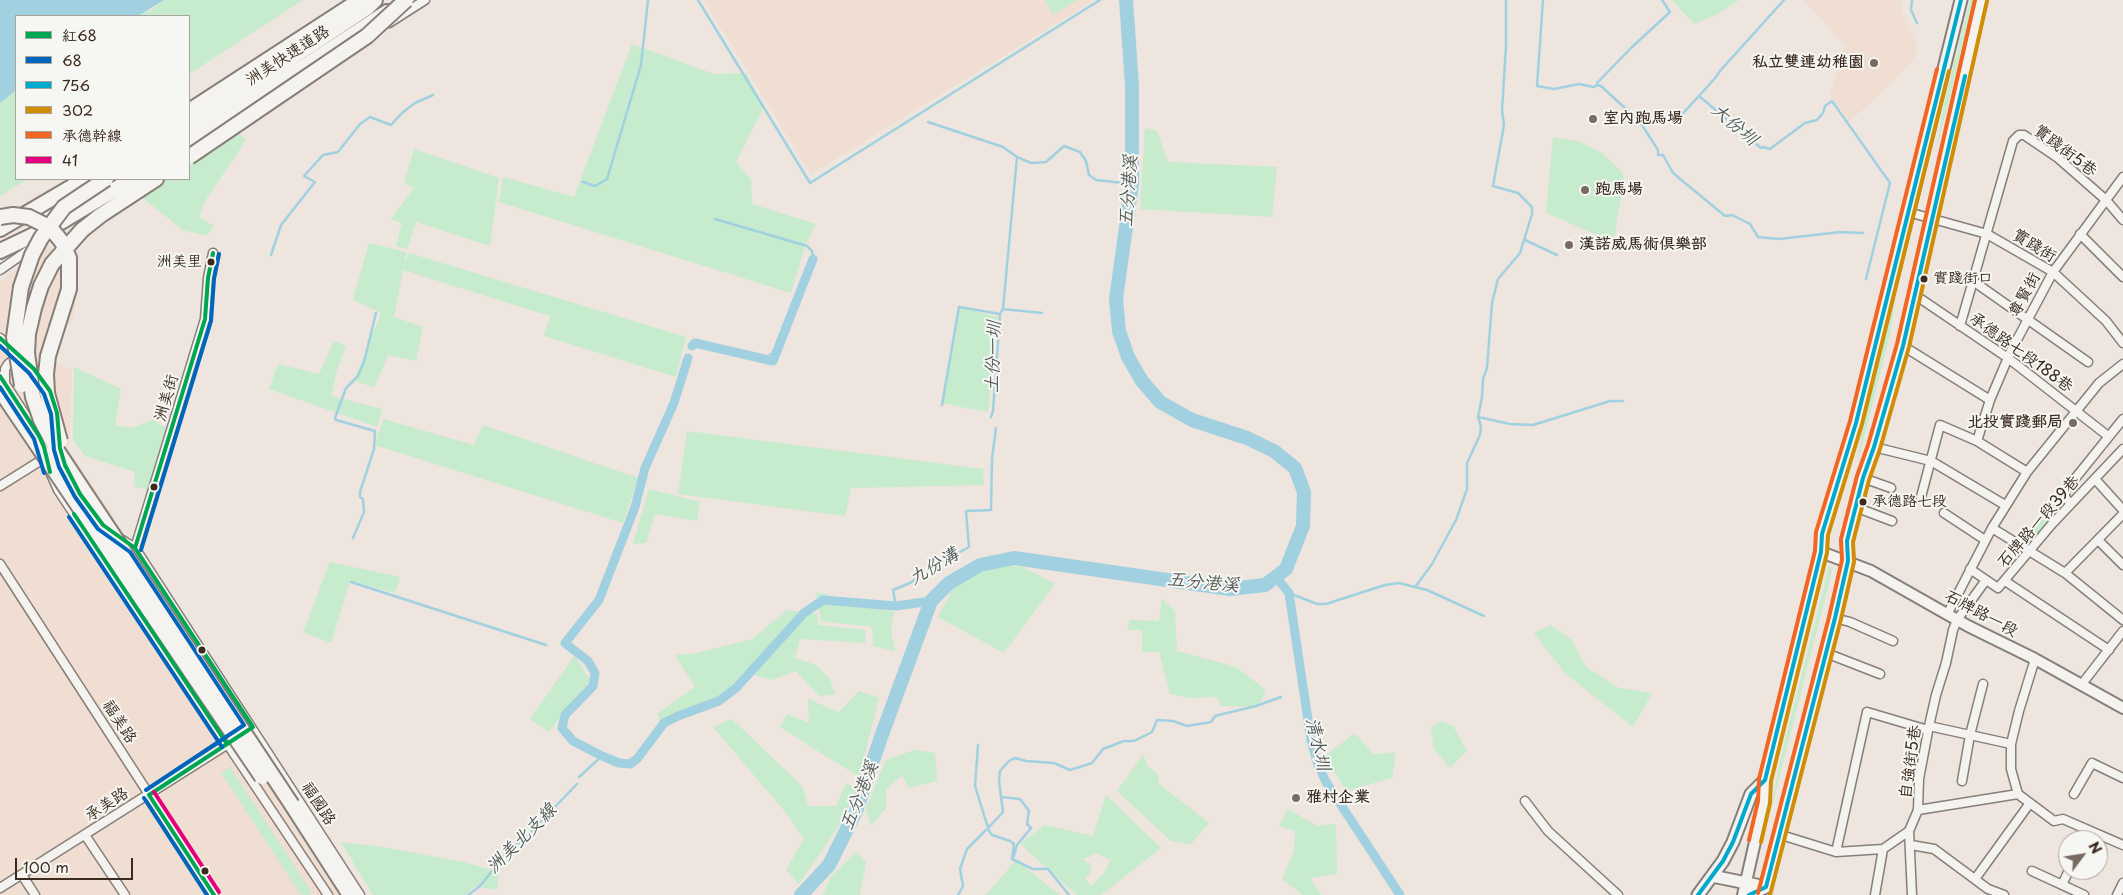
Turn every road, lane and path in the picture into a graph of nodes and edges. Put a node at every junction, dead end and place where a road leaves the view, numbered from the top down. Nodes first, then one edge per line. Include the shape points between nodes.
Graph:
1 (360, 0) edge
2 (375, 0) edge
3 (406, 0) edge
4 (426, 0) edge
5 (1960, 0) edge
6 (1982, 0) edge
7 (190, 110) edge
8 (190, 125) edge
9 (190, 141) edge
10 (190, 147) edge
11 (190, 156) edge
12 (2123, 176) edge
13 (82, 180) edge
14 (104, 180) edge
15 (130, 180) edge
16 (139, 180) edge
17 (154, 180) edge
18 (2106, 200) junction
19 (1908, 212) junction
20 (0, 217) edge
21 (1933, 218) junction
22 (2123, 220) edge
23 (0, 229) edge
24 (1987, 234) junction
25 (2080, 234) junction
26 (0, 251) edge
27 (213, 253) dead end
28 (0, 270) edge
29 (2053, 272) junction
30 (2123, 277) edge
31 (1973, 281) junction
32 (1915, 295) junction
33 (2028, 320) junction
34 (1960, 326) junction
35 (0, 338) edge
36 (2123, 343) edge
37 (1903, 346) junction
38 (2008, 358) junction
39 (25, 360) junction
40 (2088, 362) dead end
41 (2123, 364) edge
42 (2, 383) edge
43 (1990, 400) junction
44 (2076, 410) junction
45 (2123, 419) edge
46 (2108, 436) junction
47 (1977, 441) junction
48 (1874, 447) junction
49 (60, 448) junction
50 (2123, 449) edge
51 (47, 457) junction
52 (1931, 461) junction
53 (65, 472) junction
54 (2028, 472) junction
55 (1863, 478) junction
56 (2095, 479) junction
57 (0, 486) edge
58 (1891, 488) dead end
59 (1921, 497) dead end
60 (2071, 503) junction
61 (2005, 505) junction
62 (1855, 507) junction
63 (2123, 510) edge
64 (1944, 512) dead end
65 (2123, 514) edge
66 (1892, 521) dead end
67 (1992, 528) junction
68 (1985, 540) junction
69 (2098, 540) junction
70 (135, 548) junction
71 (2030, 551) junction
72 (1821, 552) junction
73 (1848, 561) junction
74 (0, 564) edge
75 (2123, 565) edge
76 (1970, 569) junction
77 (2065, 573) junction
78 (1986, 580) junction
79 (2006, 581) junction
80 (1948, 613) junction
81 (1835, 618) junction
82 (1957, 620) junction
83 (2123, 620) edge
84 (2123, 631) edge
85 (1893, 641) dead end
86 (2109, 650) junction
87 (1826, 653) junction
88 (2035, 659) junction
89 (1880, 674) dead end
90 (1983, 684) dead end
91 (2082, 684) junction
92 (2123, 708) edge
93 (253, 728) junction
94 (1929, 728) junction
95 (1970, 735) junction
96 (227, 744) junction
97 (2011, 744) junction
98 (2123, 778) edge
99 (1764, 780) junction
100 (1962, 781) dead end
101 (149, 794) junction
102 (2018, 794) junction
103 (2074, 794) dead end
104 (1525, 801) dead end
105 (2030, 803) junction
106 (289, 807) junction
107 (1918, 810) junction
108 (2088, 830) edge
109 (1909, 832) junction
110 (1778, 834) junction
111 (85, 835) junction
112 (2108, 839) edge
113 (1911, 845) junction
114 (2123, 845) edge
115 (1883, 849) junction
116 (1836, 852) junction
117 (2032, 871) dead end
118 (22, 875) junction
119 (1712, 876) junction
120 (1975, 879) junction
121 (2064, 880) edge
122 (1746, 883) junction
123 (2123, 883) edge
124 (2062, 885) junction
125 (0, 888) edge
126 (1765, 891) edge
127 (35, 895) edge
128 (125, 895) edge
129 (214, 895) edge
130 (328, 895) edge
131 (341, 895) edge
132 (350, 895) edge
133 (360, 895) edge
134 (1618, 895) edge
135 (1698, 895) edge
136 (1743, 895) edge
137 (1749, 895) edge
138 (1875, 895) edge
139 (1912, 895) edge
140 (2004, 895) edge
141 (2084, 895) edge
142 (2117, 895) edge

1 - 7 highway, 洲美快速道路
2 - 8 highway
3 - 9 highway, 洲美快速道路, bridge
3 - 11 highway, bridge via 367,36
4 - 10 street
5 - 19 main road
6 - 21 main road
12 - 18 street, 尊賢街
13 - 23 highway
14 - 53 highway, bridge via 64,207 40,238 21,287 16,314 14,337 20,380 35,426
15 - 26 highway, bridge via 61,222
16 - 28 street
17 - 53 highway, bridge via 78,234 52,264 34,308 27,353 33,397
18 - 22 street
18 - 24 street, 實踐街5巷 via 2058,158 2024,134 2020,135 2013,141
18 - 25 street, 尊賢街
19 - 21 street, 實踐街
19 - 72 main road via 1856,423 1822,534
20 - 53 highway, bridge via 29,217 43,224 62,242 68,258 70,289 48,356 46,374 47,393
21 - 24 street, 實踐街
21 - 32 main road
24 - 29 street, 實踐街
24 - 31 street
25 - 29 street, 尊賢街
25 - 30 street
27 - 70 street, 洲美街 via 205,319
29 - 33 street, 尊賢街
29 - 36 street, 實踐街 via 2106,321
31 - 33 street
31 - 34 street
32 - 34 street, 承德路七段188巷
32 - 37 main road
33 - 38 street, 尊賢街
33 - 40 street
34 - 38 street, 承德路七段188巷
35 - 39 street
37 - 43 street
37 - 48 main road
38 - 43 street, 尊賢街
38 - 44 street, 承德路七段188巷
39 - 42 street via 8,364
39 - 49 street via 50,391
41 - 44 street via 2099,382
42 - 51 street via 39,436
42 - 53 highway, bridge via 28,433
43 - 47 street, 尊賢街
44 - 46 street, 承德路七段188巷
44 - 54 street
45 - 46 street
46 - 60 street via 2065,491 2065,498
47 - 52 street via 1940,425
47 - 54 street
48 - 52 street
48 - 55 main road
49 - 51 street
49 - 70 street via 72,479 90,510 103,525
50 - 56 street, 石牌路一段39巷
51 - 57 street
51 - 96 street via 58,490
52 - 59 street
52 - 61 street
53 - 106 highway, bridge
54 - 61 street
55 - 58 street
55 - 62 main road
56 - 60 street, 石牌路一段39巷
56 - 63 street
60 - 71 street, 石牌路一段39巷
61 - 67 street
62 - 66 street
62 - 73 main road via 1847,541
64 - 68 street
65 - 69 street
67 - 68 street
67 - 71 street
68 - 76 street
69 - 75 street
69 - 77 street
70 - 93 street
71 - 77 street
71 - 79 street, 石牌路一段39巷
72 - 73 street, 石牌路一段
72 - 99 main road
73 - 80 street, 石牌路一段
73 - 81 main road
74 - 101 street, 福美路
76 - 78 street
76 - 80 street
77 - 83 street
78 - 79 street, 石牌路一段39巷 via 1998,588
78 - 82 street, 石牌路一段39巷
79 - 86 street
80 - 82 street, 石牌路一段
81 - 85 street
81 - 87 main road
82 - 88 street, 石牌路一段
82 - 94 street, 自強街5巷
84 - 86 street
86 - 91 street
87 - 89 street
87 - 110 main road
88 - 91 street, 石牌路一段
88 - 97 street
90 - 95 street
91 - 92 street, 石牌路一段
93 - 96 street, 承美路
93 - 133 street, 福國路
94 - 95 street
94 - 107 street, 自強街5巷 via 1919,778
94 - 116 street via 1868,712
95 - 97 street
95 - 100 street
96 - 101 street, 承美路
96 - 130 street
97 - 102 street via 2011,769
98 - 103 street via 2092,763
99 - 119 main road via 1750,794 1734,842
99 - 122 street via 1764,802
101 - 111 street, 承美路
101 - 129 street, 福美路
102 - 105 street
102 - 107 street
104 - 134 street via 1548,831
105 - 108 street via 2054,821 2063,819
105 - 120 street
106 - 131 highway
106 - 132 highway
107 - 109 street, 自強街5巷
109 - 113 street
109 - 115 street
110 - 116 street
110 - 126 main road
111 - 118 street, 承美路
111 - 128 street
112 - 114 street
113 - 120 street via 1934,849
113 - 139 street
115 - 116 street
115 - 138 street
117 - 124 street
118 - 125 street, 承美路
118 - 127 street
119 - 122 main road
119 - 135 main road
120 - 140 street
121 - 124 street
122 - 126 main road
122 - 136 street
123 - 142 street
124 - 141 street
126 - 137 main road

